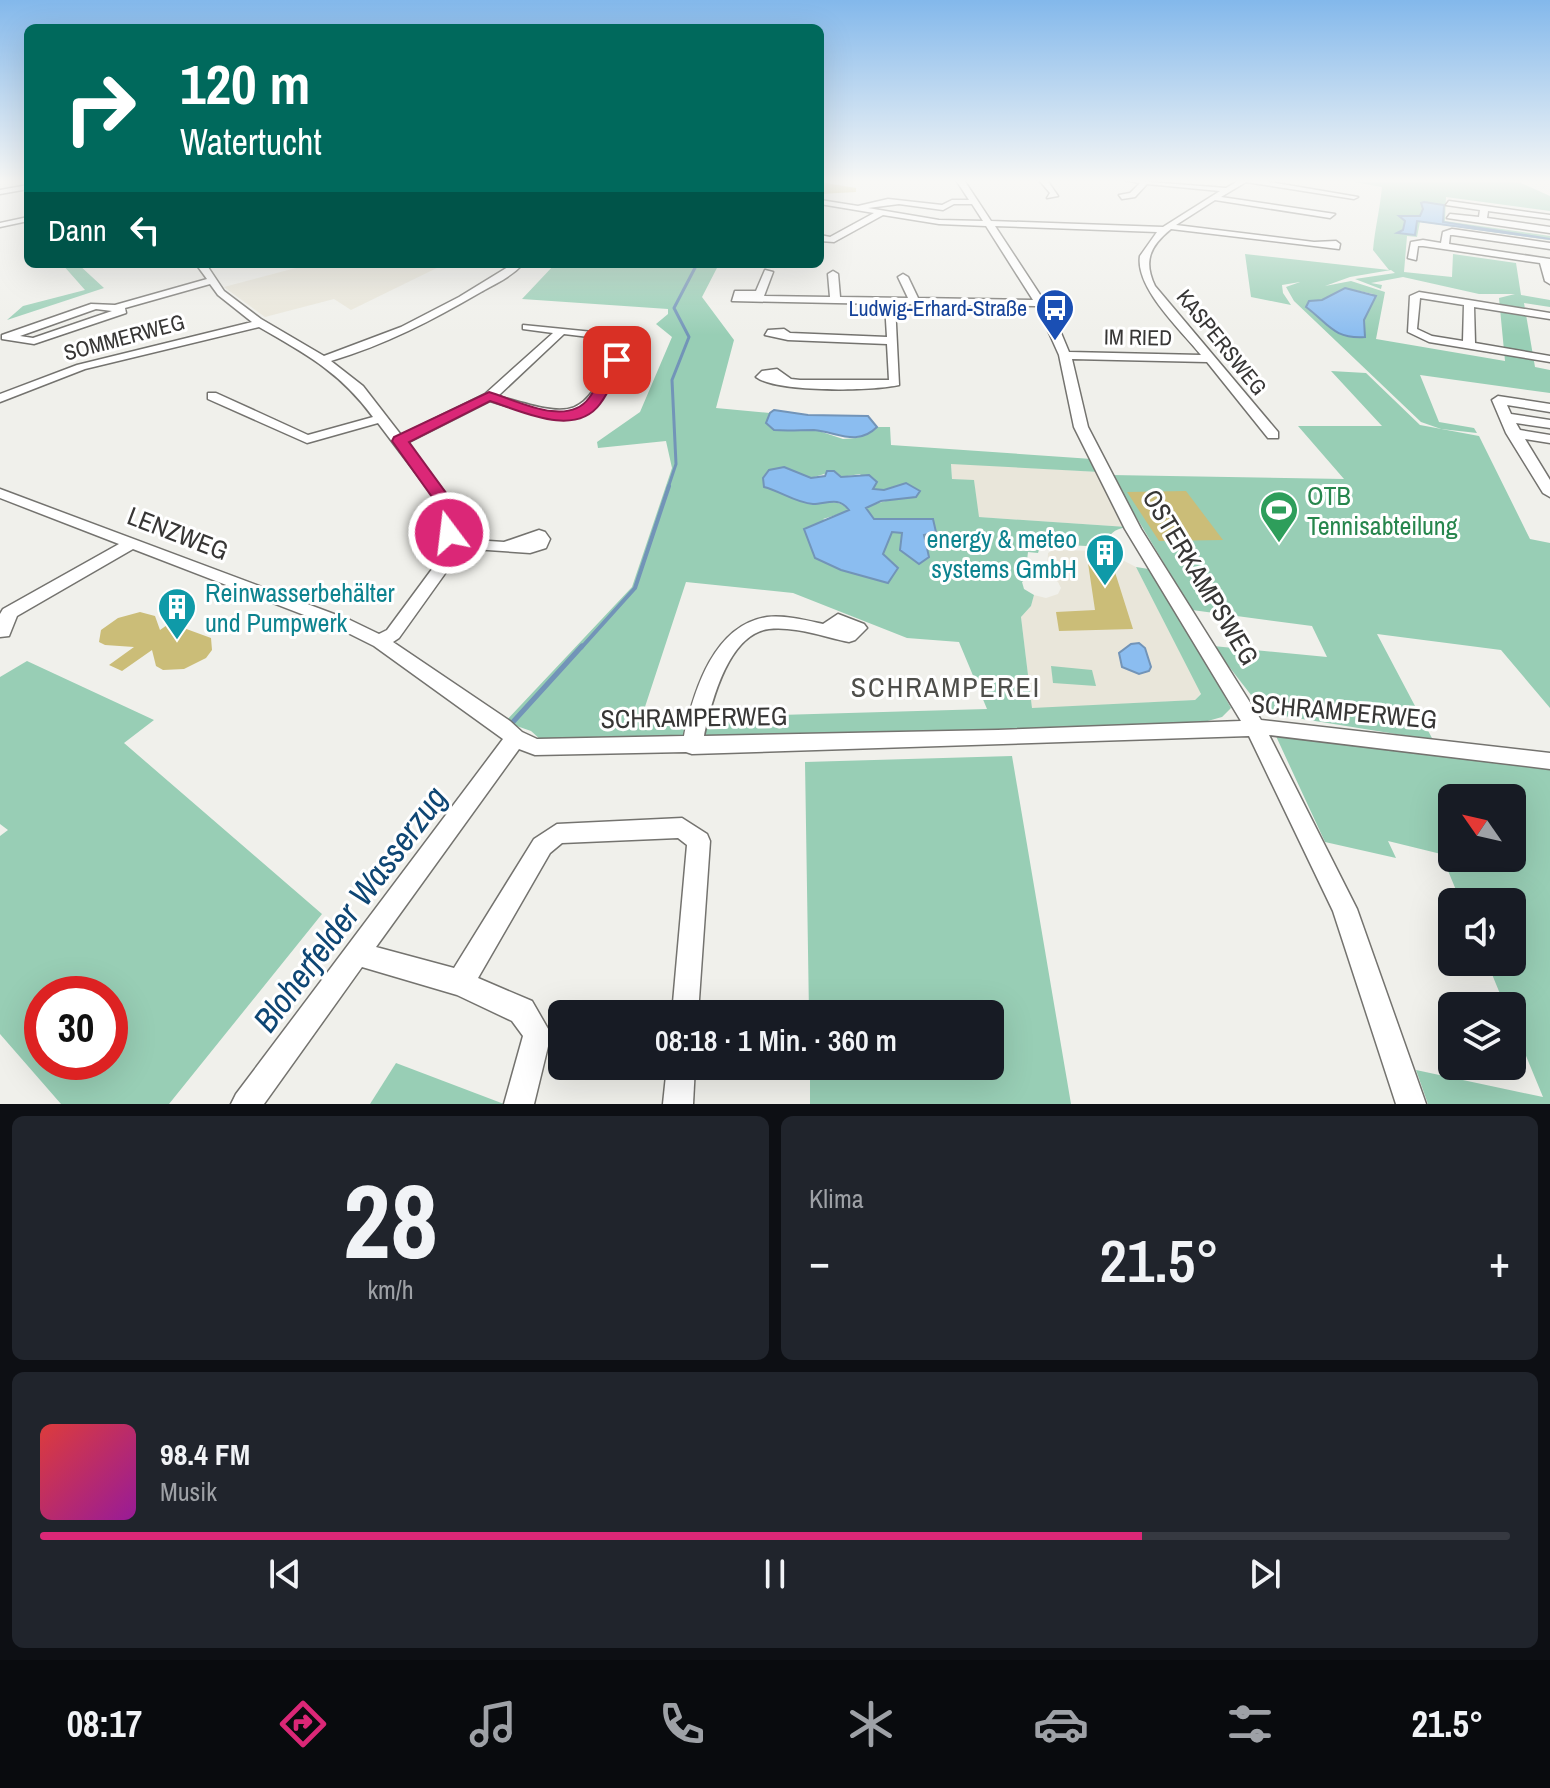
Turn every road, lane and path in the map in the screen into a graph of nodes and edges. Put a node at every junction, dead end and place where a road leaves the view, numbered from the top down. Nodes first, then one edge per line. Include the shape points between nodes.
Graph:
1 (847, 232) edge
2 (995, 232) edge
3 (1166, 232) edge
4 (1193, 232) edge
5 (824, 238) edge
6 (1316, 244) dead end
7 (1445, 246) junction
8 (1550, 246) edge
9 (1413, 258) dead end
10 (1547, 261) edge
11 (204, 268) edge
12 (512, 268) edge
13 (768, 272) dead end
14 (833, 274) dead end
15 (903, 277) dead end
16 (212, 281) junction
17 (1550, 281) edge
18 (835, 301) junction
19 (1469, 302) junction
20 (890, 303) junction
21 (915, 303) junction
22 (1040, 303) junction
23 (115, 308) junction
24 (1550, 316) edge
25 (261, 323) junction
26 (527, 327) dead end
27 (561, 331) junction
28 (788, 337) dead end
29 (893, 341) junction
30 (1469, 345) junction
31 (1065, 355) junction
32 (1210, 359) junction
33 (1550, 359) edge
34 (323, 360) junction
35 (787, 382) dead end
36 (212, 396) dead end
37 (489, 397) junction
38 (0, 398) edge
39 (1550, 408) edge
40 (1505, 417) junction
41 (383, 418) junction
42 (1550, 424) edge
43 (1513, 433) junction
44 (1273, 435) dead end
45 (1550, 439) edge
46 (400, 441) junction
47 (1528, 453) junction
48 (1550, 457) edge
49 (1546, 478) edge
50 (0, 493) edge
51 (1550, 493) edge
52 (132, 543) junction
53 (451, 543) junction
54 (507, 546) dead end
55 (826, 631) dead end
56 (3, 632) dead end
57 (380, 642) junction
58 (1255, 727) junction
59 (515, 738) junction
60 (692, 746) junction
61 (1550, 761) edge
62 (355, 953) junction
63 (460, 983) junction
64 (686, 1000) edge
65 (680, 1080) edge
66 (246, 1104) edge
67 (519, 1104) edge
68 (678, 1104) edge
69 (1411, 1104) edge

1 - 5 street
2 - 22 street, OSTERKAMPSWEG
3 - 32 street, KASPERSWEG via 1145,256 1146,277
4 - 6 street
7 - 8 street via 1446,234 1452,232
7 - 9 street via 1414,244
7 - 10 street
10 - 17 street
11 - 16 street
12 - 34 street via 390,336
13 - 18 street via 760,296
14 - 18 street
15 - 21 street
16 - 23 street
16 - 25 street
18 - 20 street
19 - 24 street
19 - 30 street
19 - 30 street via 1415,296 1412,330 1421,337
20 - 21 street
20 - 29 street
21 - 22 street
22 - 31 street, OSTERKAMPSWEG
23 - 23 street via 95,306 6,337 34,341 122,311
25 - 34 street
25 - 38 street, SOMMERWEG via 81,367
26 - 27 street
27 - 37 street
27 - 37 street via 629,338 593,403 576,415 555,416
28 - 29 street
29 - 35 street via 891,384
30 - 33 street
31 - 32 street, IM RIED
31 - 58 street, OSTERKAMPSWEG via 1081,427 1133,529
32 - 44 street, KASPERSWEG
34 - 41 street via 359,389
36 - 41 street via 307,439
37 - 46 street
39 - 40 street via 1498,400
40 - 42 street
40 - 43 street
41 - 46 street
43 - 45 street
43 - 47 street
46 - 53 street via 441,497
47 - 48 street
47 - 49 street
49 - 51 street
50 - 52 street, LENZWEG
52 - 56 street via 9,613
52 - 57 street, LENZWEG
53 - 54 street
53 - 57 street via 446,561 393,634
55 - 60 street via 767,623 745,630 725,648
57 - 59 street, SCHRAMPERWEG
58 - 60 street, SCHRAMPERWEG
58 - 61 street, SCHRAMPERWEG
58 - 69 street, OSTERKAMPSWEG via 1345,909
59 - 60 street, SCHRAMPERWEG via 535,747
59 - 62 street
62 - 63 street
62 - 66 street
63 - 64 street via 542,846 557,834 682,828 699,841
63 - 67 street via 522,1011 537,1034
65 - 68 street

